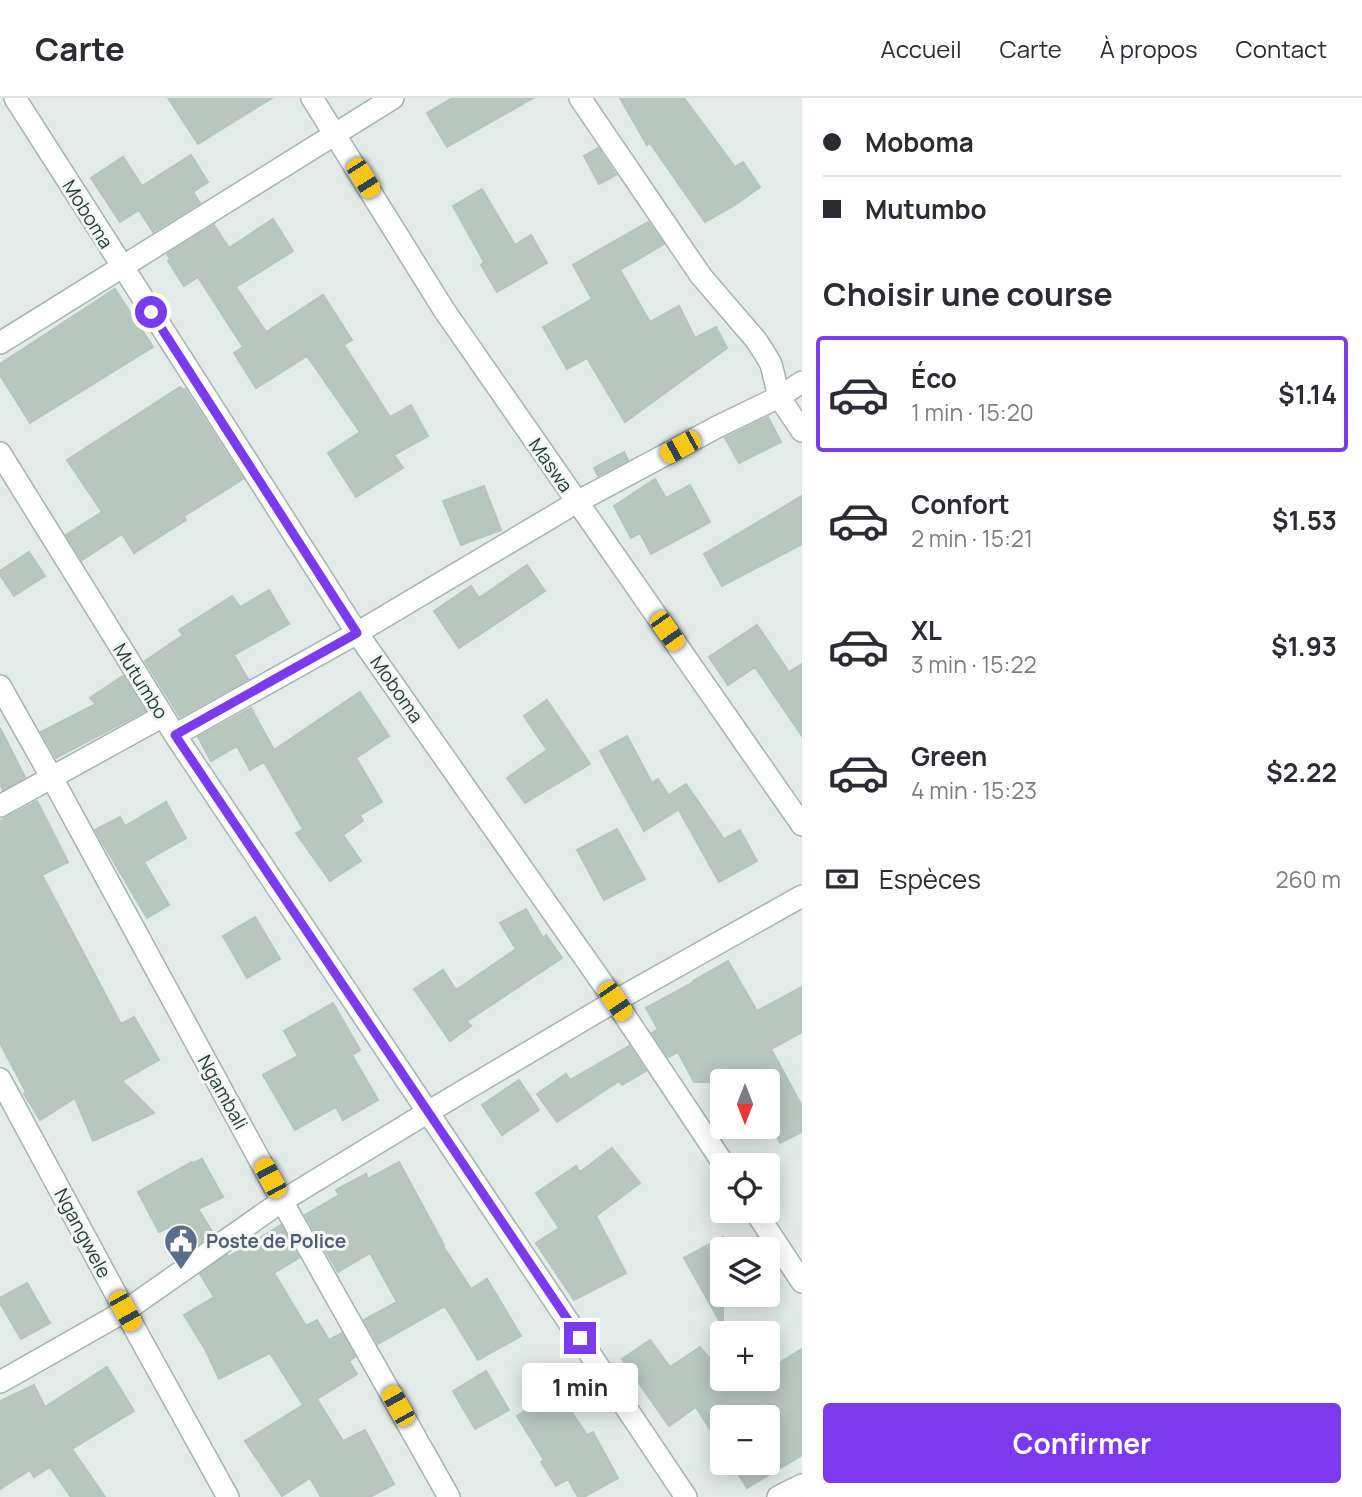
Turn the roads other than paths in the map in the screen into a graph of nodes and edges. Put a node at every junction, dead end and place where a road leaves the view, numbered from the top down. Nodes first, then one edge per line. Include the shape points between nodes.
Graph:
1 (15, 98) edge
2 (312, 98) edge
3 (393, 98) edge
4 (580, 98) edge
5 (335, 134) junction
6 (121, 266) junction
7 (0, 343) edge
8 (802, 382) edge
9 (779, 397) junction
10 (802, 431) edge
11 (0, 453) edge
12 (577, 502) junction
13 (357, 633) junction
14 (0, 686) edge
15 (163, 716) junction
16 (175, 735) junction
17 (52, 778) junction
18 (0, 806) edge
19 (802, 825) edge
20 (802, 896) edge
21 (615, 1001) junction
22 (0, 1079) edge
23 (428, 1112) junction
24 (716, 1153) edge
25 (282, 1201) junction
26 (763, 1223) edge
27 (802, 1282) edge
28 (125, 1311) junction
29 (0, 1382) edge
30 (802, 1485) edge
31 (228, 1497) edge
32 (449, 1497) edge
33 (686, 1497) edge
34 (778, 1497) edge

1 - 6 street, Moboma
2 - 5 street, Maswa
3 - 5 street
4 - 9 street via 701,276 756,340 771,364
5 - 6 street
5 - 12 street, Maswa via 444,310
6 - 7 street
6 - 13 street, Moboma
8 - 9 street
9 - 10 street
9 - 12 street
11 - 15 street, Mutumbo
12 - 13 street
12 - 19 street, Maswa
13 - 16 street
13 - 21 street, Moboma
14 - 17 street, Ngambali
15 - 16 street, Mutumbo
15 - 17 street
16 - 23 street, Mutumbo
17 - 18 street
17 - 25 street, Ngambali
20 - 21 street
21 - 23 street
21 - 24 street, Moboma
22 - 28 street, Ngangwele
23 - 25 street
23 - 33 street, Mutumbo
25 - 28 street
25 - 32 street, Ngambali
26 - 27 street
28 - 29 street
28 - 31 street, Ngangwele
30 - 34 street

